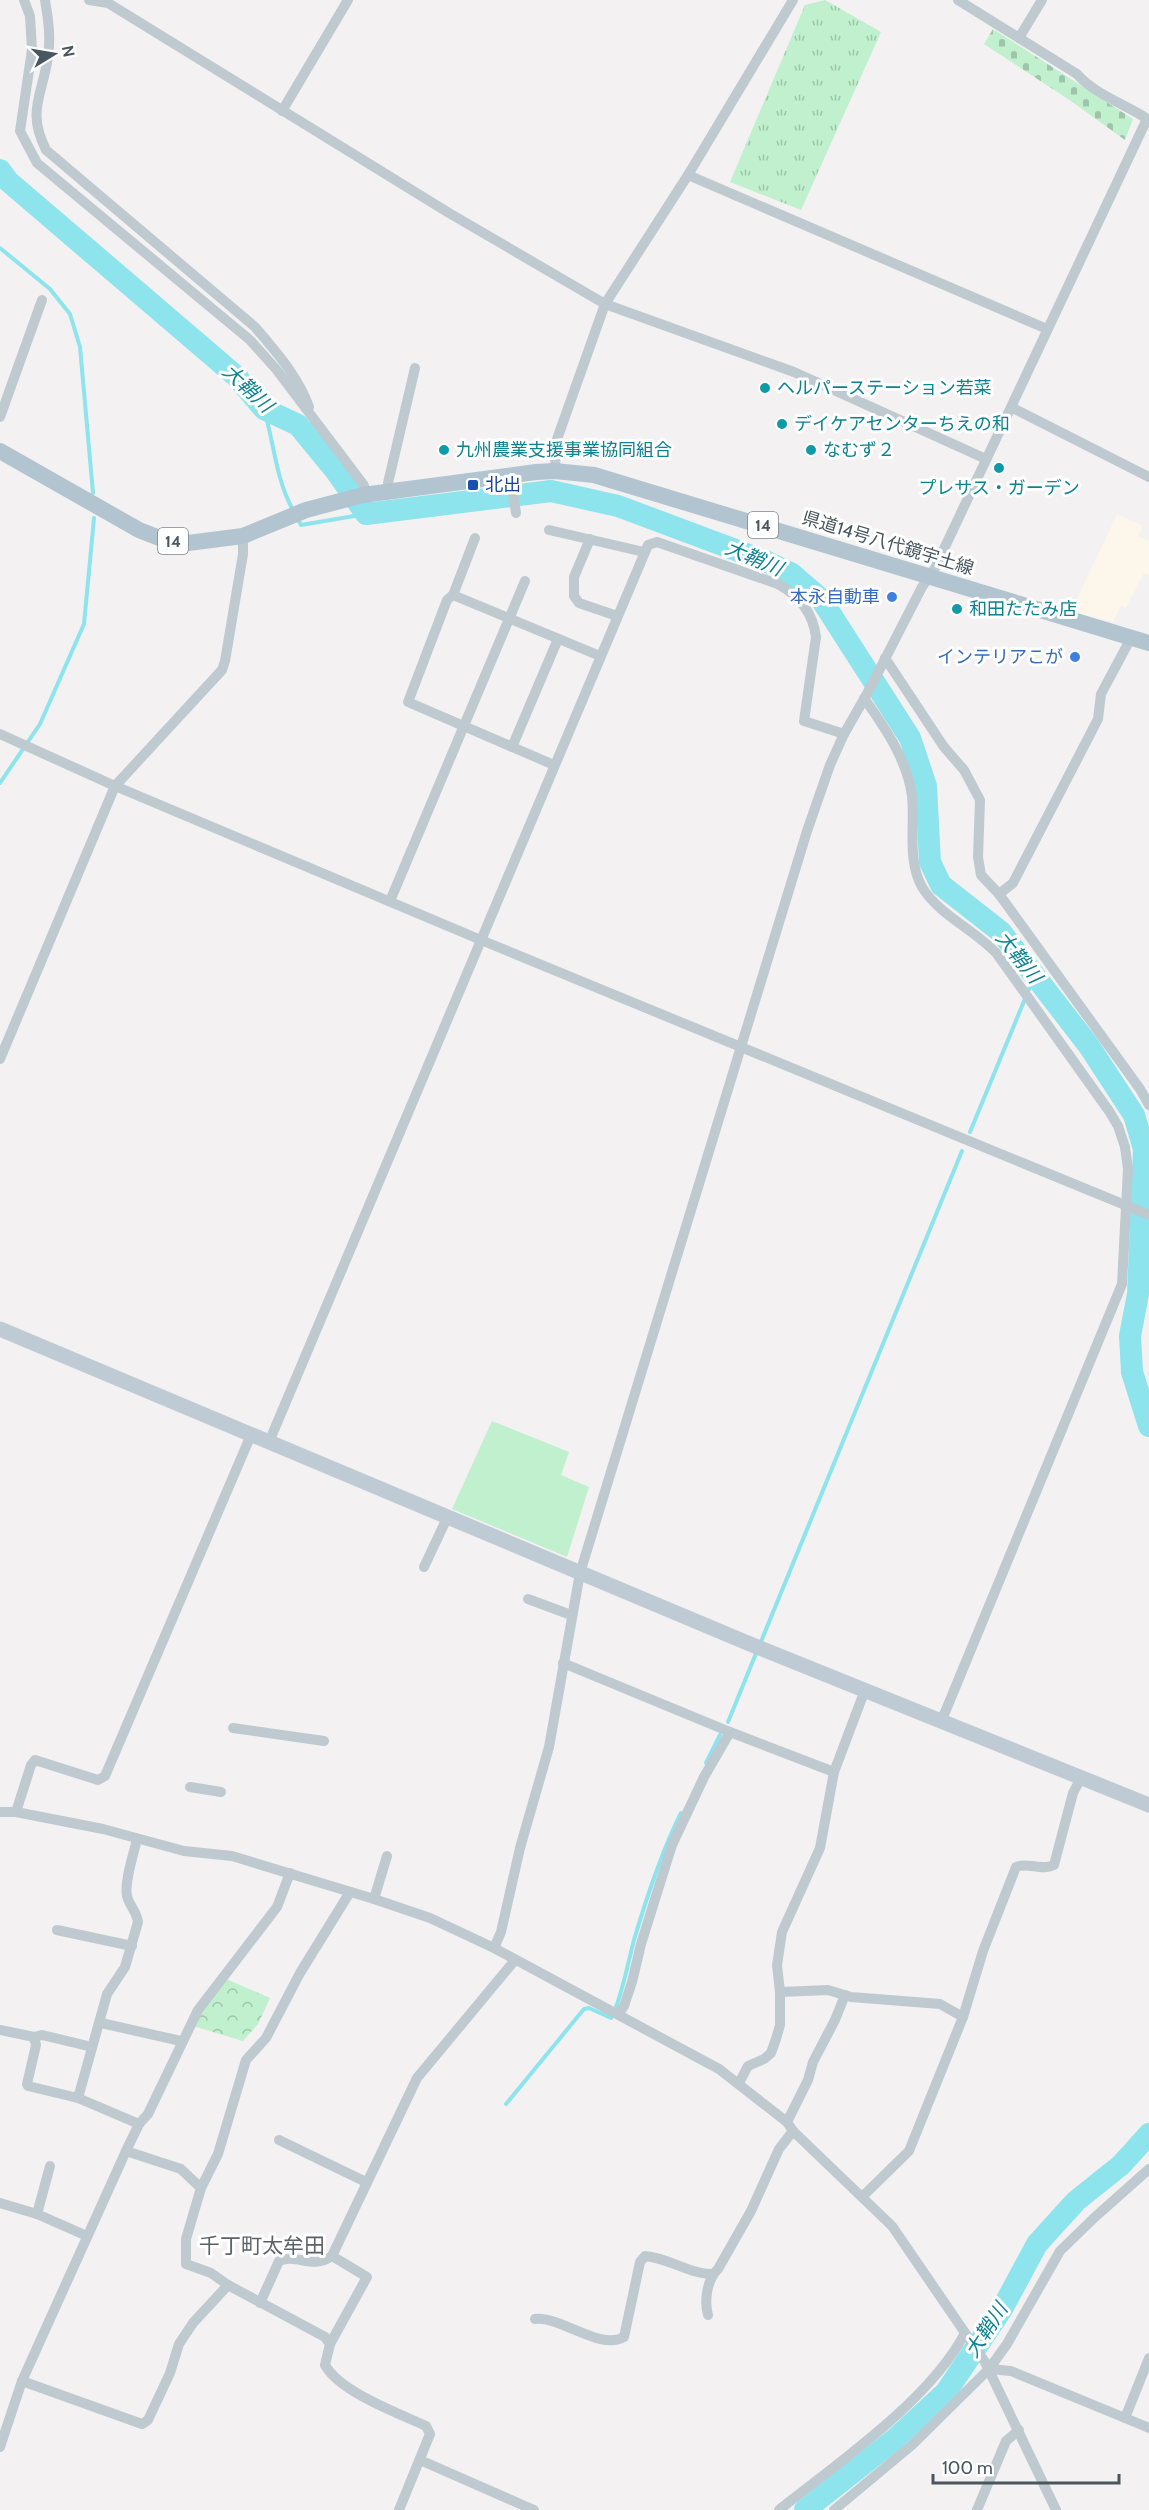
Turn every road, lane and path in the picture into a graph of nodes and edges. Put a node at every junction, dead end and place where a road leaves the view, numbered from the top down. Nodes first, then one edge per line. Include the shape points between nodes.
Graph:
1 (24, 0) edge
2 (45, 0) edge
3 (89, 0) edge
4 (348, 0) edge
5 (794, 0) edge
6 (958, 0) edge
7 (1042, 0) edge
8 (1019, 38) junction
9 (282, 111) junction
10 (1148, 120) edge
11 (688, 175) junction
12 (42, 300) dead end
13 (605, 304) junction
14 (1047, 329) junction
15 (415, 368) dead end
16 (1013, 408) junction
17 (312, 415) junction
18 (0, 417) edge
19 (0, 451) edge
20 (986, 459) junction
21 (555, 471) junction
22 (1149, 477) edge
23 (511, 481) junction
24 (391, 491) junction
25 (366, 494) junction
26 (516, 513) dead end
27 (549, 530) dead end
28 (243, 536) junction
29 (475, 538) dead end
30 (590, 539) junction
31 (644, 552) junction
32 (929, 576) junction
33 (525, 581) dead end
34 (453, 595) junction
35 (617, 616) junction
36 (510, 618) junction
37 (1131, 638) junction
38 (558, 639) junction
39 (1149, 643) edge
40 (600, 656) junction
41 (883, 661) junction
42 (866, 695) junction
43 (464, 727) junction
44 (0, 734) edge
45 (844, 734) junction
46 (512, 747) junction
47 (554, 765) junction
48 (115, 786) junction
49 (999, 894) junction
50 (390, 901) junction
51 (481, 940) junction
52 (741, 1048) junction
53 (0, 1059) edge
54 (1149, 1105) edge
55 (1127, 1207) junction
56 (1149, 1215) edge
57 (0, 1329) edge
58 (251, 1435) junction
59 (269, 1442) junction
60 (447, 1518) junction
61 (424, 1567) dead end
62 (580, 1573) junction
63 (528, 1599) dead end
64 (571, 1615) junction
65 (563, 1663) junction
66 (866, 1690) junction
67 (940, 1722) junction
68 (232, 1728) dead end
69 (730, 1732) junction
70 (324, 1741) dead end
71 (834, 1772) junction
72 (1081, 1778) junction
73 (190, 1787) dead end
74 (221, 1792) dead end
75 (1149, 1805) edge
76 (0, 1812) edge
77 (16, 1812) junction
78 (136, 1839) junction
79 (387, 1856) dead end
80 (290, 1873) junction
81 (350, 1892) junction
82 (374, 1899) junction
83 (57, 1930) dead end
84 (132, 1946) junction
85 (494, 1948) junction
86 (515, 1960) junction
87 (780, 1992) junction
88 (845, 1995) junction
89 (618, 2014) junction
90 (963, 2017) junction
91 (100, 2023) junction
92 (0, 2030) edge
93 (34, 2037) junction
94 (181, 2041) junction
95 (92, 2047) junction
96 (739, 2083) junction
97 (78, 2098) junction
98 (139, 2124) junction
99 (790, 2127) junction
100 (279, 2140) dead end
101 (126, 2151) junction
102 (50, 2166) dead end
103 (1149, 2169) edge
104 (366, 2182) junction
105 (201, 2188) junction
106 (863, 2196) junction
107 (0, 2203) edge
108 (37, 2214) junction
109 (87, 2236) junction
110 (332, 2256) junction
111 (712, 2274) junction
112 (228, 2285) junction
113 (260, 2303) junction
114 (708, 2315) dead end
115 (535, 2319) dead end
116 (967, 2336) junction
117 (330, 2344) junction
118 (1149, 2358) edge
119 (987, 2366) junction
120 (22, 2381) junction
121 (1125, 2418) junction
122 (1149, 2428) edge
123 (1019, 2430) junction
124 (0, 2447) edge
125 (420, 2460) junction
126 (399, 2510) edge
127 (534, 2510) edge
128 (779, 2510) edge
129 (834, 2510) edge
130 (977, 2510) edge
131 (1056, 2510) edge

1 - 17 street via 30,16 32,50 20,131 37,163 250,340
2 - 17 street via 48,54 35,120 46,150 255,327 303,390
3 - 9 street via 108,3
4 - 9 street
5 - 11 street
6 - 8 street
7 - 8 street
8 - 10 street
9 - 13 street
10 - 14 street
11 - 13 street
11 - 14 street
12 - 18 street
13 - 20 street via 794,372
13 - 21 street via 556,442
14 - 16 street
15 - 24 street via 388,483
16 - 20 street
16 - 22 street
17 - 25 street via 363,483
19 - 28 main road, 県道14号八代鏡宇土線 / 14 via 108,514 167,541 188,543
20 - 32 street
21 - 23 main road, 県道14号八代鏡宇土線 / 14
21 - 32 main road, 県道14号八代鏡宇土線 / 14 via 594,475
23 - 24 main road, 県道14号八代鏡宇土線 / 14
23 - 26 street
24 - 25 main road, 県道14号八代鏡宇土線 / 14
25 - 28 main road, 県道14号八代鏡宇土線 / 14 via 306,510
27 - 30 street
28 - 48 street via 222,670
29 - 34 street
30 - 31 street
30 - 35 street via 574,577 574,596 579,603
31 - 35 street
31 - 45 street via 648,545 657,542 793,592 810,616 816,637 804,722
32 - 37 main road, 県道14号八代鏡宇土線 / 14
32 - 41 street
33 - 36 street
34 - 36 street
34 - 43 street via 447,600 408,702
35 - 40 street
36 - 38 street
36 - 43 street
37 - 39 main road, 県道14号八代鏡宇土線 / 14
37 - 49 street via 1101,694 1098,719 1013,882
38 - 40 street
38 - 46 street
40 - 47 street
41 - 42 street
41 - 49 street via 964,770 980,800 978,867
42 - 45 street
42 - 55 street via 898,750 905,770 911,793 915,866 921,885 938,904 984,940 1118,1126 1128,1169
43 - 46 street
43 - 50 street
44 - 48 street
45 - 52 street via 807,831
46 - 47 street
47 - 51 street
48 - 50 street
48 - 53 street
49 - 54 street
50 - 51 street
51 - 52 street
51 - 59 street
52 - 55 street
52 - 62 street
55 - 56 street
55 - 67 street via 1122,1284
57 - 58 street
58 - 59 street
58 - 77 street via 105,1776 98,1780 35,1760
59 - 60 street
60 - 61 street
60 - 62 street
62 - 64 street
62 - 66 street
63 - 64 street
64 - 65 street
65 - 69 street
65 - 85 street via 549,1747
66 - 67 street
66 - 71 street
67 - 72 street
68 - 70 street
69 - 71 street
69 - 89 street via 672,1845 632,1982
71 - 87 street via 820,1848 782,1932 777,1965
72 - 75 street
72 - 90 street via 1073,1793 1054,1865 1016,1868 983,1951
73 - 74 street
76 - 77 street
77 - 78 street
78 - 80 street via 184,1851 232,1856
78 - 84 street via 127,1887 138,1922
79 - 82 street
80 - 81 street
80 - 94 street via 277,1906 198,2010
81 - 82 street
81 - 105 street via 300,1972 266,2038 246,2060 218,2154
82 - 85 street via 430,1918
83 - 84 street
84 - 91 street via 125,1967 107,1994
85 - 86 street
86 - 89 street
86 - 104 street via 417,2078
87 - 88 street via 828,1990
87 - 96 street via 780,2025 771,2052 748,2066
88 - 90 street via 940,2004
88 - 99 street via 813,2062
89 - 96 street
90 - 106 street via 909,2151
91 - 94 street
91 - 95 street
92 - 93 street
93 - 95 street via 42,2035
93 - 97 street via 28,2086
94 - 98 street via 148,2114
95 - 97 street
96 - 99 street
97 - 98 street
98 - 101 street
99 - 106 street
99 - 111 street via 751,2211
100 - 104 street
101 - 105 street via 181,2169
101 - 109 street
102 - 108 street
103 - 119 street via 1060,2251 1007,2344
104 - 110 street
105 - 112 street via 186,2239 186,2264 212,2273
106 - 116 street via 891,2226
107 - 108 street
108 - 109 street
109 - 120 street
110 - 113 street via 316,2264 285,2258 279,2261
110 - 117 street via 367,2277
111 - 114 street via 705,2304
111 - 115 street via 645,2256 640,2262 624,2337 620,2340
112 - 113 street
112 - 120 street via 178,2344 153,2411 142,2424
113 - 117 street via 326,2337
116 - 119 street
116 - 128 street via 890,2421
117 - 125 street via 325,2365 330,2374 426,2426 430,2434
118 - 121 street
119 - 121 street via 1011,2371
119 - 123 street
119 - 129 street via 912,2445
120 - 124 street
121 - 122 street
123 - 130 street via 1006,2441
123 - 131 street
125 - 126 street
125 - 127 street

